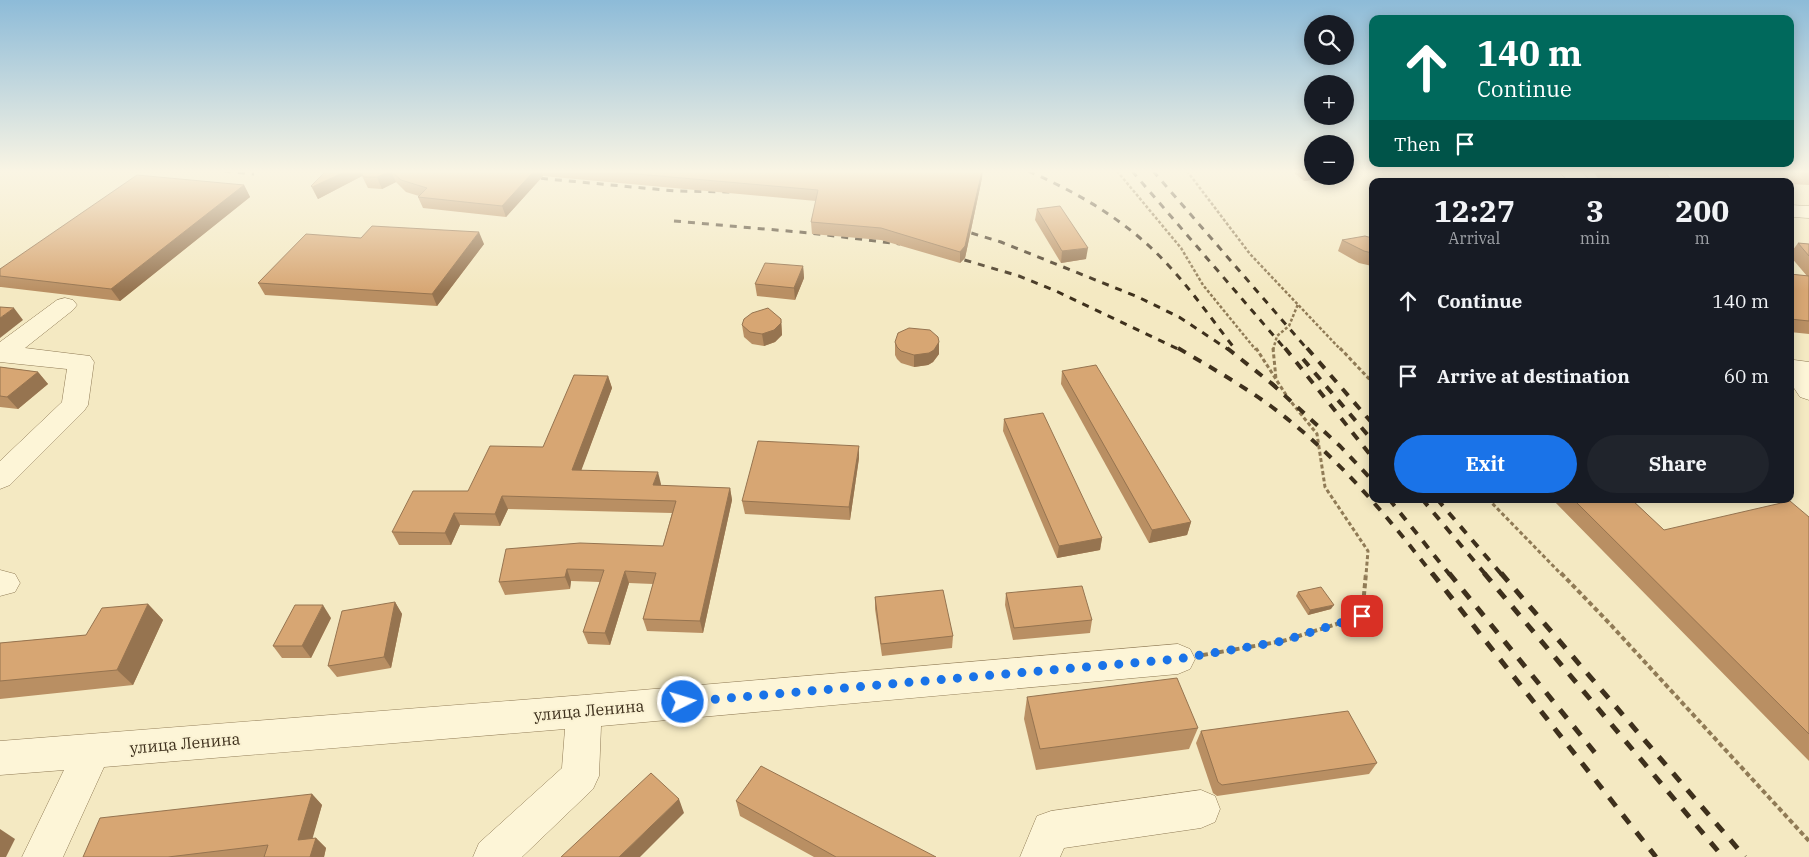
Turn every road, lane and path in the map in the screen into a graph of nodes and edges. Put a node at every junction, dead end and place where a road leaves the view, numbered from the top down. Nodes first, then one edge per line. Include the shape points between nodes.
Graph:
1 (1151, 211) edge
2 (1218, 211) edge
3 (1794, 211) edge
4 (1809, 212) edge
5 (1298, 304) junction
6 (65, 305) dead end
7 (1809, 370) edge
8 (1369, 379) edge
9 (1277, 380) junction
10 (1809, 391) edge
11 (0, 478) edge
12 (1492, 503) edge
13 (1178, 659) joint
14 (584, 711) junction
15 (93, 751) junction
16 (0, 758) edge
17 (1201, 809) dead end
18 (1809, 841) edge
19 (42, 857) edge
20 (493, 857) edge
21 (1040, 857) edge

1 - 9 path
2 - 5 path via 1250,254
3 - 4 street
5 - 8 path
5 - 9 path via 1289,326 1275,337 1272,352
6 - 11 street via 1,354 81,362 75,405
7 - 10 street via 1794,368
9 - 13 path via 1316,434 1326,487 1368,551 1362,616 1283,641
12 - 18 path via 1610,624
13 - 14 street, улица Ленина
14 - 15 street, улица Ленина
14 - 20 street via 580,776
15 - 16 street, улица Ленина
15 - 19 street
17 - 21 street via 1051,830

